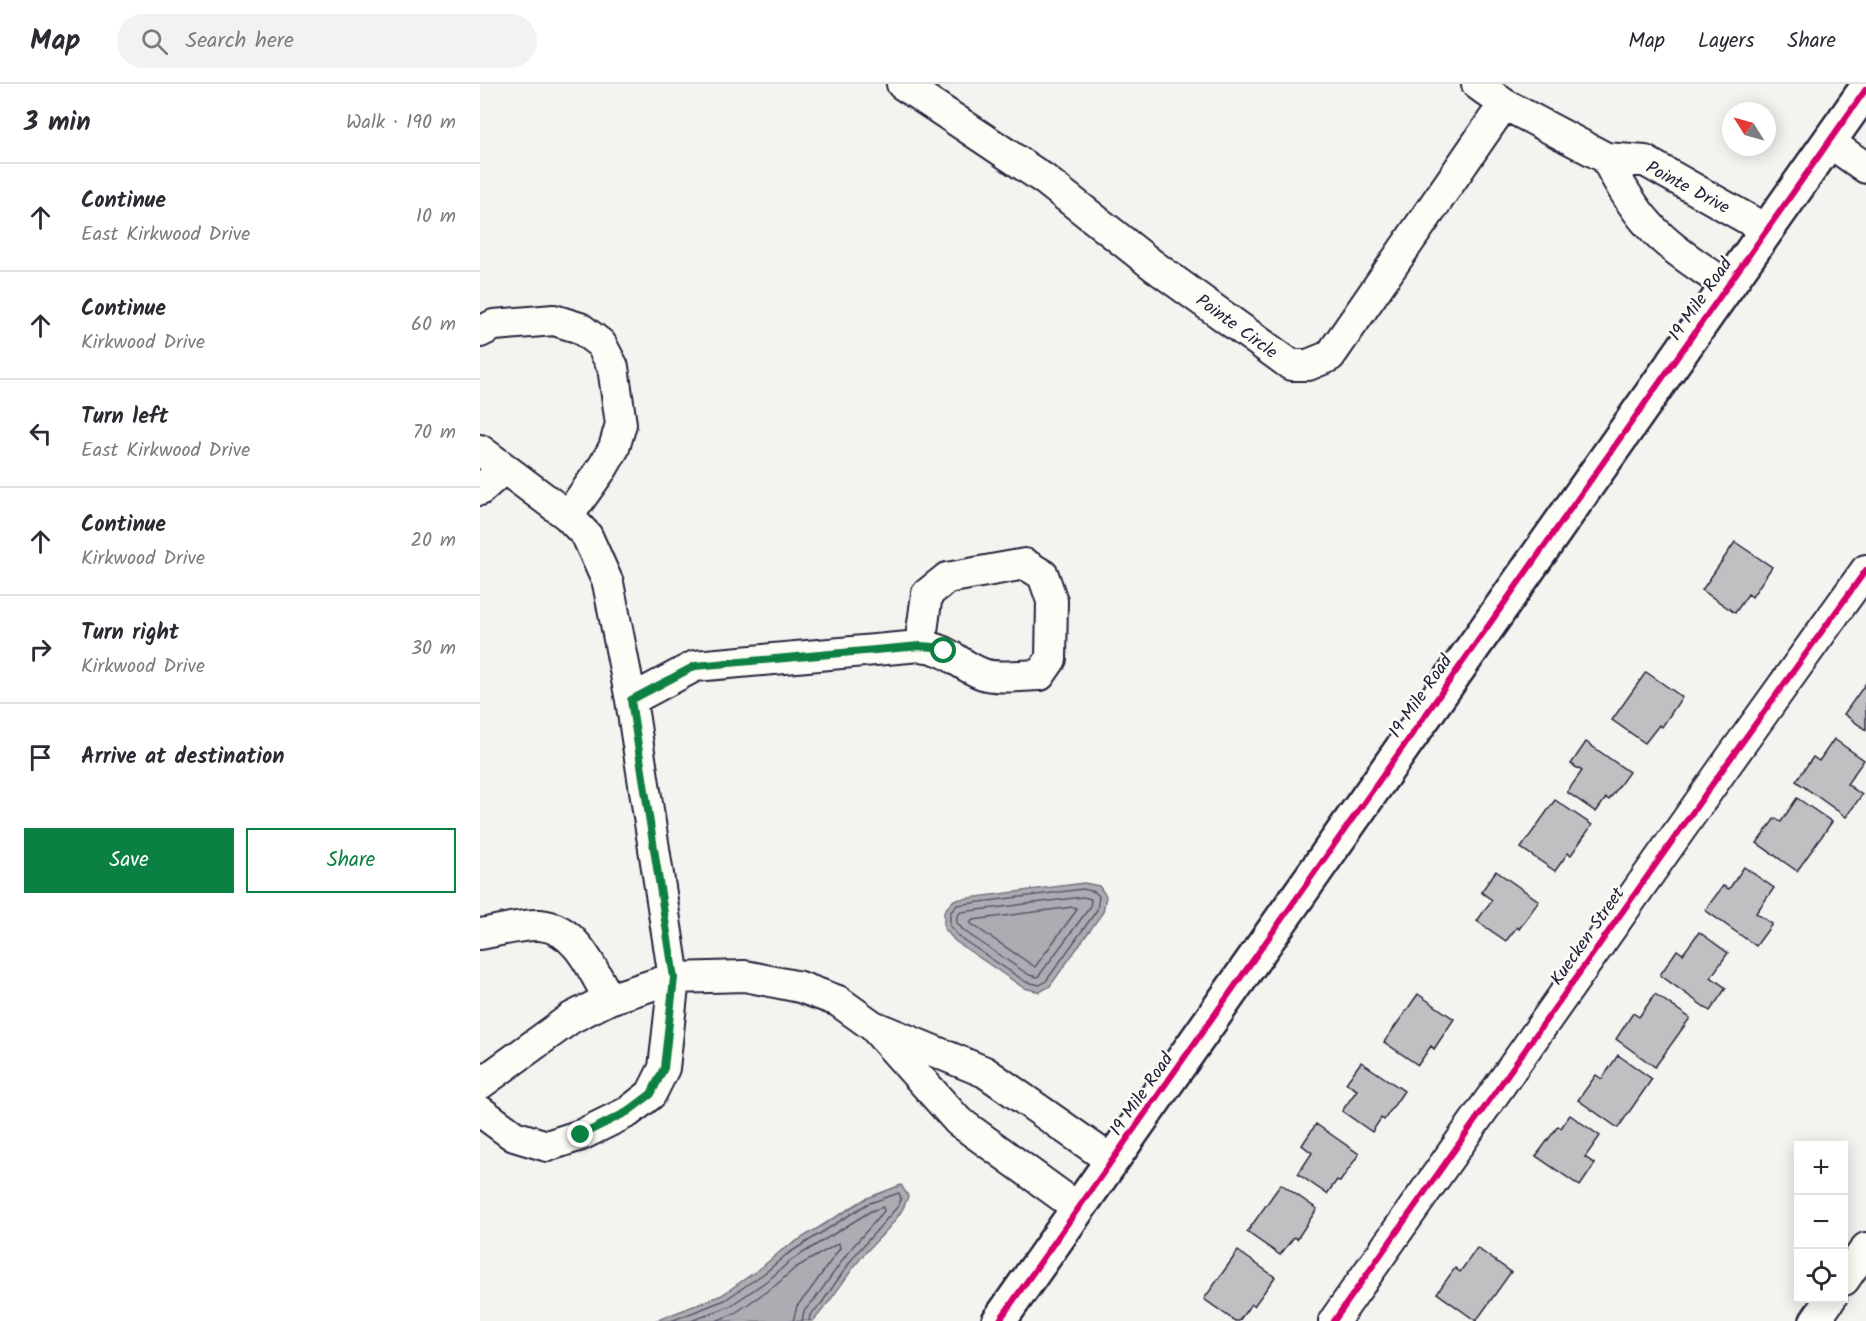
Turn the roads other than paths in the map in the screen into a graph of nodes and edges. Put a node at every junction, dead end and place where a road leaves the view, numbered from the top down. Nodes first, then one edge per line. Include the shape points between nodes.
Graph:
1 (902, 84) edge
2 (1477, 84) edge
3 (1866, 89) edge
4 (1504, 104) junction
5 (1828, 142) junction
6 (1605, 158) junction
7 (1866, 168) edge
8 (1767, 230) junction
9 (1727, 286) junction
10 (480, 332) edge
11 (480, 450) edge
12 (504, 468) junction
13 (480, 490) edge
14 (568, 516) junction
15 (1866, 570) edge
16 (920, 646) junction
17 (631, 700) junction
18 (480, 934) edge
19 (674, 978) junction
20 (609, 999) junction
21 (873, 1026) junction
22 (480, 1084) edge
23 (480, 1111) edge
24 (1112, 1161) junction
25 (1078, 1208) junction
26 (1866, 1248) edge
27 (1848, 1274) edge
28 (1827, 1303) edge
29 (999, 1321) edge
30 (1334, 1321) edge
31 (1815, 1321) edge

1 - 4 street, Pointe Circle via 1044,179 1154,266 1291,364 1299,365 1330,356
2 - 4 street, Pointe Drive
3 - 5 street, 19 Mile Road
4 - 6 street, Pointe Drive
5 - 7 street
5 - 8 street, 19 Mile Road
6 - 8 street, Pointe Drive via 1646,161
6 - 9 street, Pointe Drive via 1623,192 1649,226
8 - 9 street, 19 Mile Road
9 - 24 street, 19 Mile Road
10 - 14 street via 494,325 554,320 580,328 601,344 613,367 621,424 614,448
11 - 12 street
12 - 13 street
12 - 14 street
14 - 17 street via 587,536 608,583
15 - 30 street, Kuecken Street
16 - 16 street via 944,651 986,676 1040,675 1051,659 1052,601 1043,574 1025,564 947,578 927,594
16 - 17 street via 695,666
17 - 19 street
18 - 20 street via 537,925 556,928 586,958
19 - 20 street
19 - 21 street via 745,976 800,987 838,1001
19 - 23 street via 664,1068 651,1094 627,1112 581,1135 547,1146 514,1136
20 - 22 street via 571,1018
21 - 24 street via 985,1072
21 - 25 street via 958,1121
24 - 25 street, 19 Mile Road
25 - 29 street, 19 Mile Road
26 - 27 street
28 - 31 street

